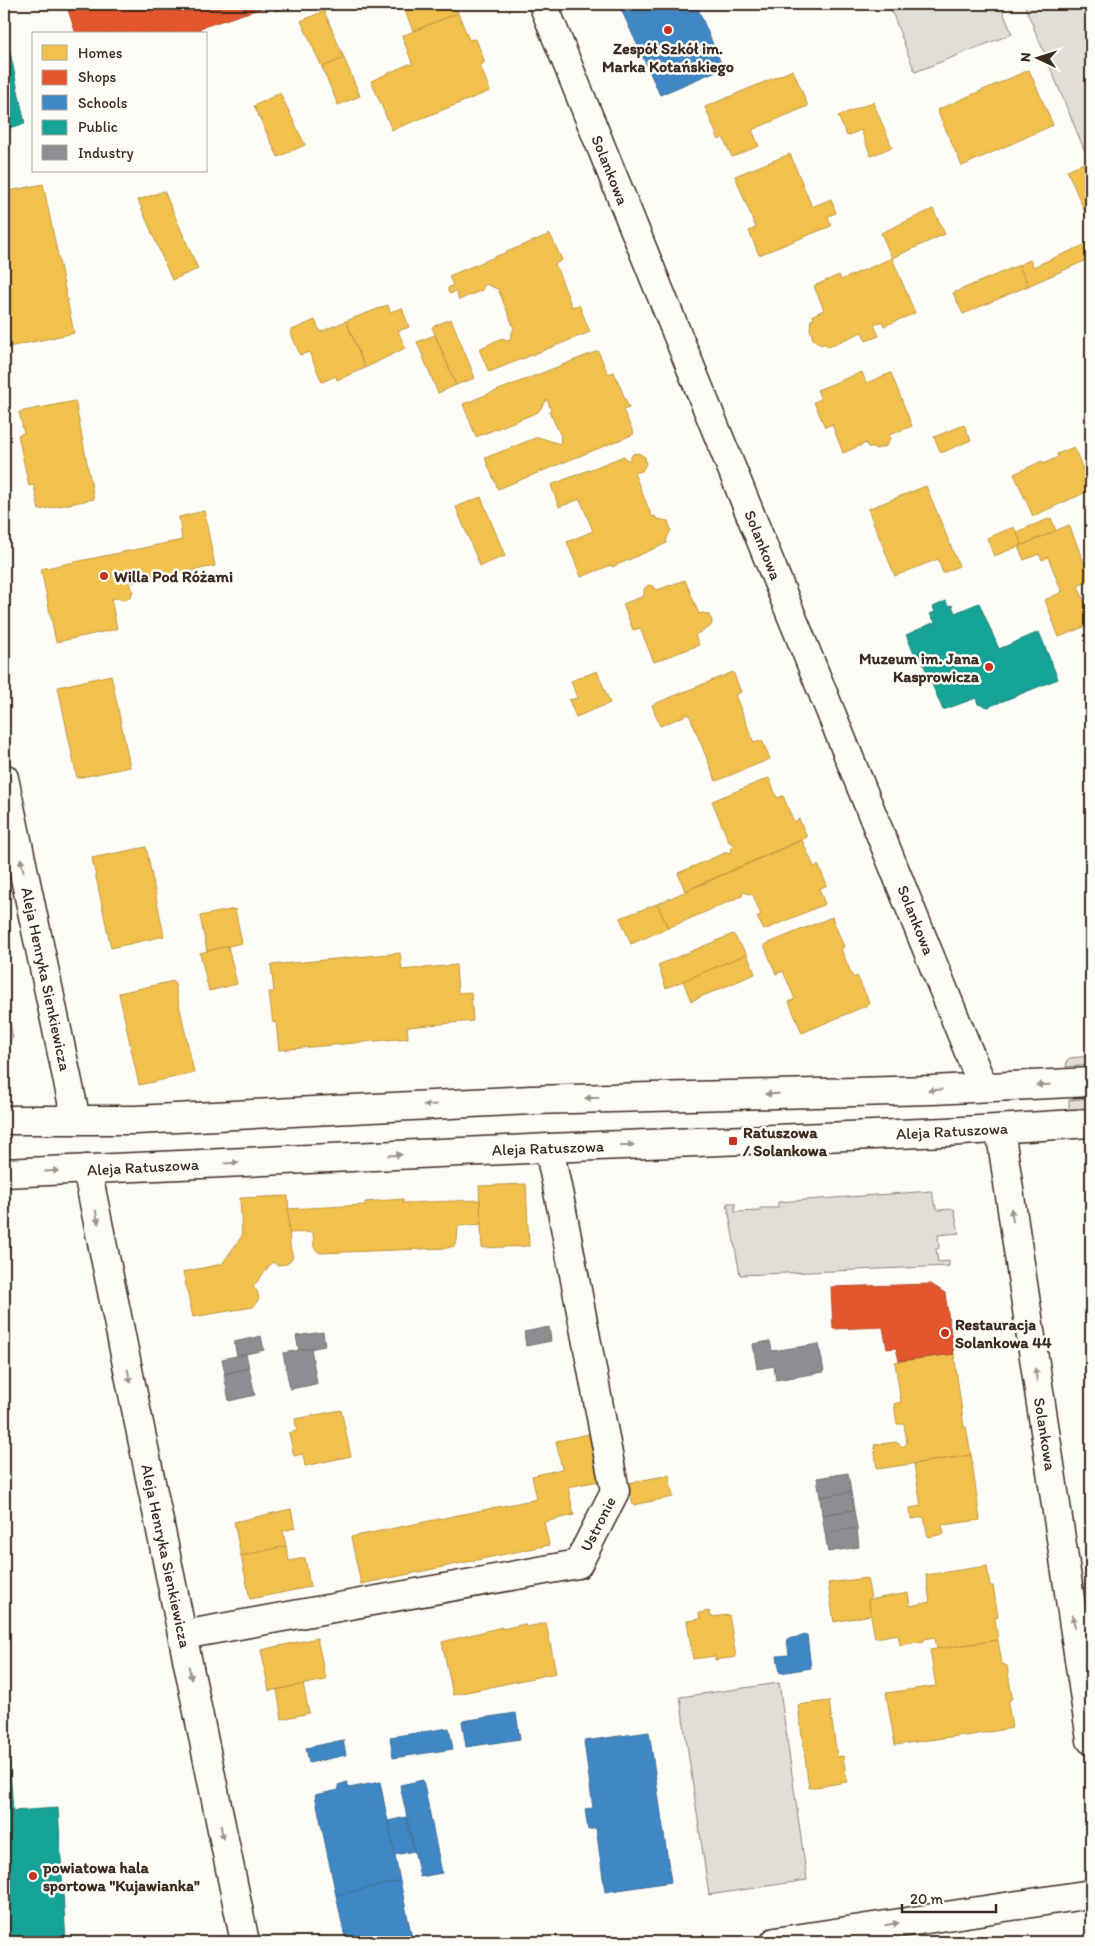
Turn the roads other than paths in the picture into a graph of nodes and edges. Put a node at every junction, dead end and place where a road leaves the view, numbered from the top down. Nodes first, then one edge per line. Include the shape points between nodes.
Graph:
1 (543, 4) edge
2 (4, 778) edge
3 (1091, 1082) edge
4 (983, 1087) junction
5 (4, 1120) edge
6 (76, 1120) junction
7 (1091, 1123) edge
8 (1000, 1129) junction
9 (549, 1148) junction
10 (87, 1170) junction
11 (4, 1173) edge
12 (183, 1635) junction
13 (1091, 1740) edge
14 (1091, 1894) edge
15 (245, 1942) edge
16 (775, 1942) edge

1 - 4 street, Solankowa
6 -> 2 street, Aleja Henryka Sienkiewicza
3 -> 4 street
4 -> 6 street via 531,1100 136,1120
5 - 6 street
7 - 8 street, Aleja Ratuszowa
9 -> 8 street, Aleja Ratuszowa
13 -> 8 street, Solankowa
10 -> 9 street, Aleja Ratuszowa
9 - 12 street, Ustronie via 615,1491 578,1564
11 -> 10 street, Aleja Ratuszowa
10 -> 12 street, Aleja Henryka Sienkiewicza
12 -> 15 street, Aleja Henryka Sienkiewicza
16 -> 14 street

